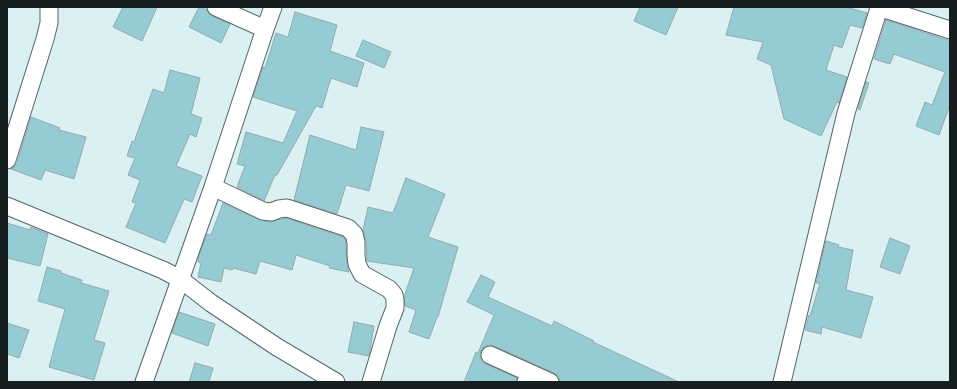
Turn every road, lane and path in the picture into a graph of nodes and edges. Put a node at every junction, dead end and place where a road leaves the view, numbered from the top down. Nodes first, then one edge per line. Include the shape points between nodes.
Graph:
1 (49, 7) edge
2 (216, 7) edge
3 (273, 7) edge
4 (878, 7) edge
5 (265, 29) junction
6 (950, 30) edge
7 (7, 160) edge
8 (213, 187) junction
9 (7, 206) edge
10 (180, 279) junction
11 (490, 355) dead end
12 (528, 378) edge
13 (144, 382) edge
14 (336, 382) edge
15 (371, 382) edge
16 (550, 382) edge
17 (782, 382) edge

1 - 7 street via 45,39
2 - 5 street
3 - 5 street
4 - 6 street
4 - 17 street via 846,113
5 - 8 street
8 - 10 street
8 - 15 street via 263,211 287,208 348,228 354,234 357,264 362,274 389,289 395,300 395,308
9 - 10 street via 164,270
10 - 13 street
10 - 14 street via 277,347
11 - 12 street
12 - 16 street

